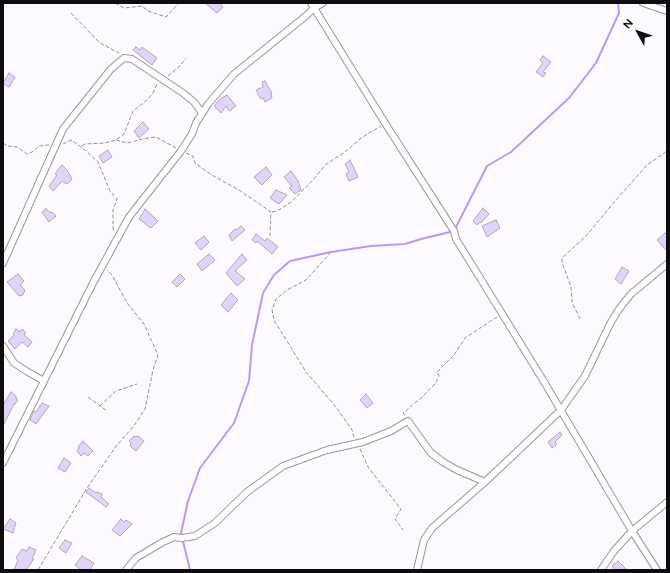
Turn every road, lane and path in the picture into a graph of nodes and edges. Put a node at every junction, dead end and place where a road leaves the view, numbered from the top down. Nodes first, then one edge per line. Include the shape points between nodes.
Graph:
1 (115, 3) edge
2 (179, 3) edge
3 (323, 3) edge
4 (643, 3) edge
5 (312, 5) edge
6 (667, 11) edge
7 (71, 12) dead end
8 (122, 57) dead end
9 (139, 106) dead end
10 (202, 113) junction
11 (385, 123) junction
12 (116, 140) junction
13 (3, 143) edge
14 (56, 147) junction
15 (81, 147) junction
16 (181, 151) junction
17 (667, 151) edge
18 (271, 212) junction
19 (114, 233) dead end
20 (270, 236) dead end
21 (331, 252) dead end
22 (3, 263) edge
23 (667, 264) edge
24 (102, 266) junction
25 (502, 313) junction
26 (580, 319) dead end
27 (3, 346) edge
28 (44, 381) junction
29 (137, 384) dead end
30 (88, 397) dead end
31 (100, 406) junction
32 (561, 410) junction
33 (107, 411) dead end
34 (408, 421) junction
35 (357, 443) junction
36 (3, 463) edge
37 (485, 482) junction
38 (667, 502) edge
39 (402, 530) dead end
40 (632, 531) junction
41 (38, 570) edge
42 (126, 570) edge
43 (417, 570) edge
44 (602, 570) edge
45 (657, 570) edge

1 - 2 path via 124,8 142,6 148,11 166,16
3 - 5 street
4 - 6 street
5 - 10 street via 307,15 234,74
5 - 11 street
7 - 8 path via 100,43
9 - 12 path via 133,111 124,134
10 - 14 street via 183,93 132,59 124,58 111,68 66,124
10 - 16 street
11 - 18 path via 325,165 291,202
11 - 25 street via 454,231 456,239
12 - 15 path via 85,144
12 - 16 path via 127,143 156,137
13 - 14 path via 17,147 27,154 43,145
14 - 15 path via 71,140
14 - 22 street
15 - 19 path via 98,162 116,199 113,210
16 - 18 path via 193,156 195,163 210,174
16 - 24 street via 129,217
17 - 26 path via 647,165 587,235 562,258 571,287 572,302
18 - 20 path
21 - 35 path via 306,280 276,299 272,310 274,320 306,372 336,407 352,430
23 - 32 street via 631,294 619,309 585,376
24 - 28 street
24 - 41 path via 112,275 127,303 144,324 158,355 145,408 87,488
25 - 32 street
25 - 34 path via 465,338 454,355 437,372 439,376 435,384 403,413
27 - 28 street via 14,363
28 - 36 street
29 - 31 path via 116,391
30 - 31 path
31 - 33 path
32 - 37 street
32 - 40 street
34 - 35 street via 391,431
34 - 37 street via 431,453 457,470
35 - 39 path via 368,467 401,509 395,519
35 - 42 street via 327,450 283,466 247,492 215,523 195,536 174,537 163,542 136,558
37 - 43 street via 432,528 424,540
38 - 40 street
40 - 44 street via 614,551
40 - 45 street

